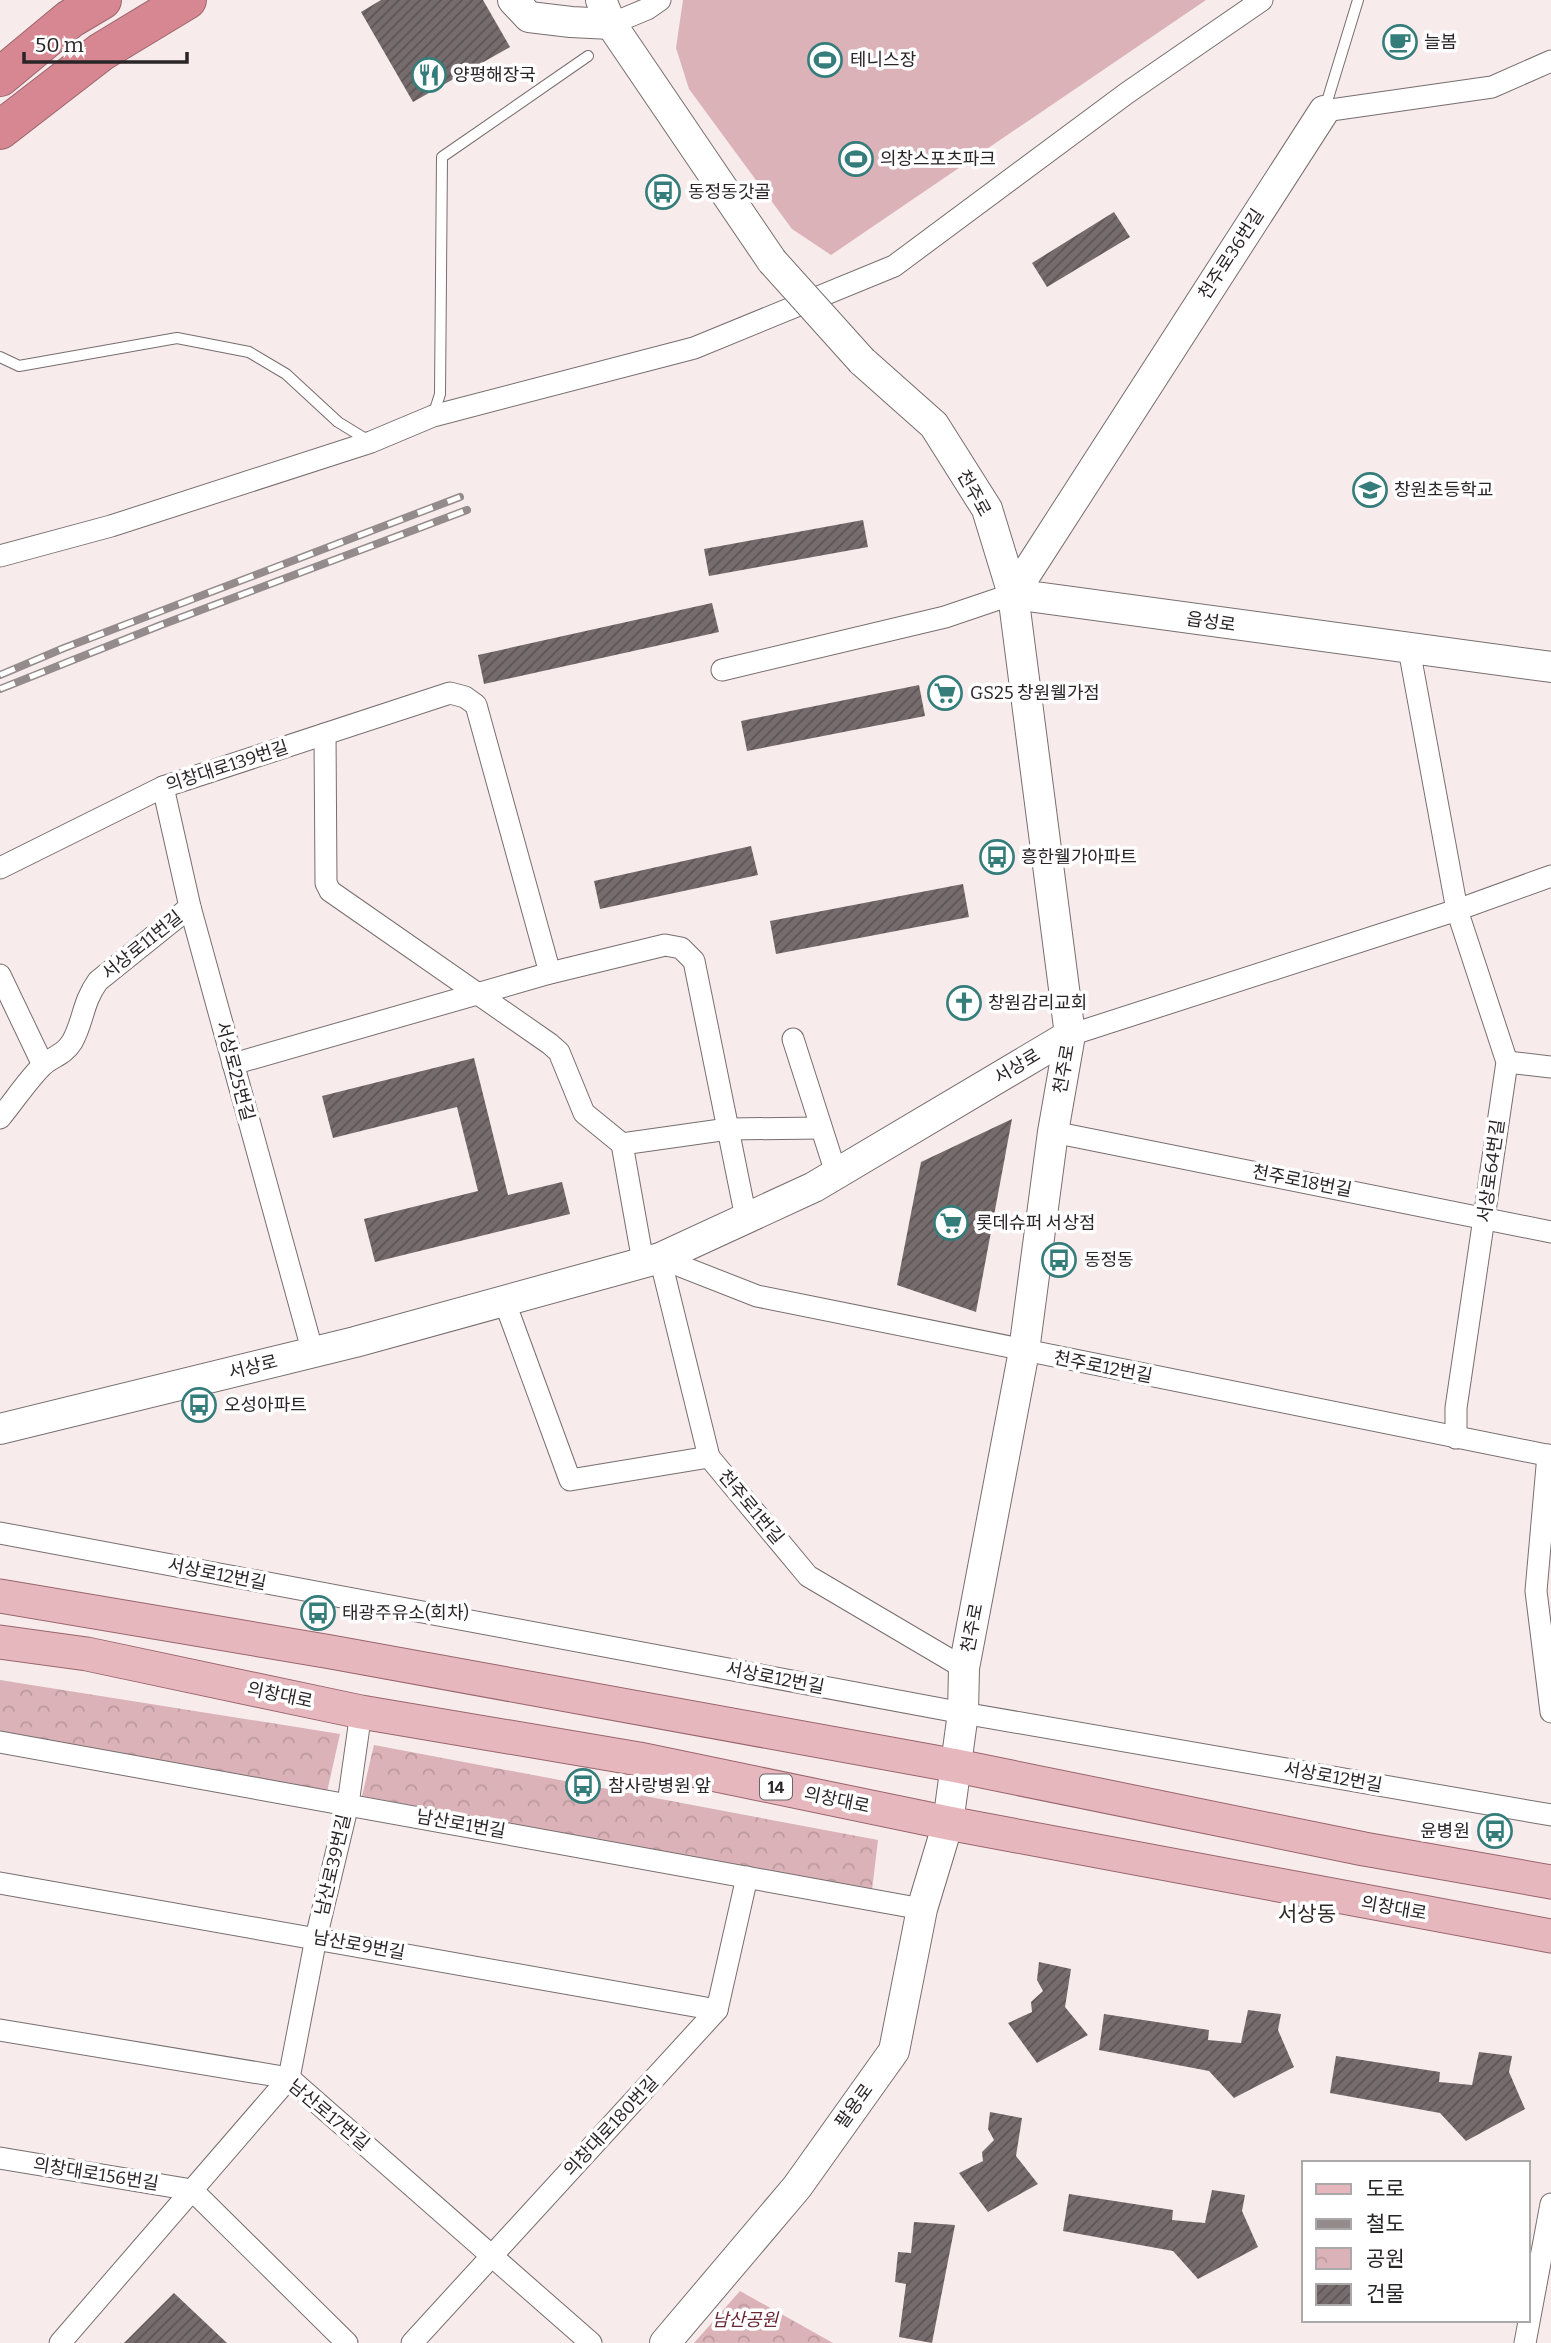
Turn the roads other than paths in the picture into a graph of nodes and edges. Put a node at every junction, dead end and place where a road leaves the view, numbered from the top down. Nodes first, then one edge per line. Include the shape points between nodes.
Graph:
1 (102, 0) edge
2 (187, 0) edge
3 (513, 0) edge
4 (660, 0) edge
5 (1262, 0) edge
6 (1358, 0) edge
7 (606, 12) edge
8 (588, 57) dead end
9 (1551, 61) edge
10 (0, 77) edge
11 (1324, 111) junction
12 (0, 130) edge
13 (0, 356) edge
14 (433, 416) junction
15 (371, 442) junction
16 (0, 556) edge
17 (1013, 594) junction
18 (1409, 649) junction
19 (1551, 667) edge
20 (722, 670) dead end
21 (325, 734) junction
22 (163, 787) junction
23 (0, 868) edge
24 (1551, 876) edge
25 (190, 907) junction
26 (1457, 910) junction
27 (550, 973) junction
28 (0, 975) edge
29 (478, 994) junction
30 (1070, 1035) junction
31 (793, 1039) dead end
32 (1507, 1062) junction
33 (43, 1065) junction
34 (233, 1065) junction
35 (1551, 1067) edge
36 (0, 1118) edge
37 (821, 1128) junction
38 (728, 1129) junction
39 (1053, 1132) junction
40 (622, 1144) junction
41 (836, 1173) junction
42 (746, 1218) junction
43 (1484, 1218) junction
44 (1551, 1232) edge
45 (652, 1260) junction
46 (504, 1300) junction
47 (1024, 1351) junction
48 (313, 1353) junction
49 (0, 1429) edge
50 (1456, 1438) junction
51 (1549, 1455) edge
52 (709, 1457) junction
53 (0, 1533) edge
54 (0, 1596) edge
55 (0, 1642) edge
56 (964, 1668) junction
57 (1549, 1686) edge
58 (361, 1712) junction
59 (1551, 1712) edge
60 (963, 1713) junction
61 (0, 1742) edge
62 (957, 1766) junction
63 (348, 1804) junction
64 (1551, 1815) edge
65 (948, 1823) junction
66 (747, 1877) junction
67 (1551, 1882) edge
68 (0, 1883) edge
69 (922, 1909) junction
70 (1551, 1936) edge
71 (316, 1937) junction
72 (717, 2010) junction
73 (0, 2030) edge
74 (289, 2078) junction
75 (0, 2158) edge
76 (192, 2190) junction
77 (1551, 2204) edge
78 (490, 2256) junction
79 (1530, 2316) edge
80 (1529, 2322) edge
81 (60, 2343) edge
82 (347, 2343) edge
83 (412, 2343) edge
84 (591, 2343) edge
85 (665, 2343) edge
86 (1525, 2343) edge

1 - 10 highway via 71,19
2 - 12 highway via 101,52
3 - 7 main road via 529,17 570,22
4 - 7 street via 647,9
5 - 14 street via 894,265 694,348
6 - 11 lane
7 - 17 main road, 천주로, bridge via 772,261 862,360 934,425 986,509
8 - 14 lane via 442,157 440,394
9 - 11 street via 1492,87
11 - 17 main road, 천주로36번길
13 - 15 lane via 19,366 177,338 249,352 286,374 338,422
14 - 15 street
15 - 16 street via 111,526
17 - 18 main road, 읍성로
17 - 20 street via 945,617
17 - 30 main road, 천주로
18 - 19 main road, 읍성로
18 - 26 street
21 - 22 street, 의창대로139번길
21 - 27 street, 의창대로139번길 via 450,693 476,705
21 - 29 street via 326,883 330,891
22 - 23 street, 의창대로139번길
22 - 25 street, 서상로25번길
24 - 26 street, 서상로
25 - 33 street, 서상로11번길 via 97,981 71,1042 62,1055
25 - 34 street, 서상로25번길
26 - 30 street, 서상로
26 - 32 street, 서상로64번길
27 - 29 street
27 - 38 street via 665,945 681,948 694,961
28 - 33 street
29 - 34 street
29 - 40 street via 559,1052 584,1113
30 - 39 main road, 천주로
30 - 41 main road, 서상로
31 - 37 street
32 - 35 street
32 - 43 street, 서상로64번길
33 - 36 street, 서상로11번길
34 - 48 street, 서상로25번길
37 - 38 street
37 - 41 street
38 - 40 street
38 - 42 street
39 - 43 street, 천주로18번길
39 - 47 main road, 천주로
40 - 45 street, 천주로1번길
41 - 42 main road, 서상로
42 - 45 main road, 서상로
43 - 44 street, 천주로18번길
43 - 50 street, 서상로64번길
45 - 46 main road, 서상로
45 - 47 street, 천주로12번길 via 757,1296
45 - 52 street, 천주로1번길
46 - 48 main road, 서상로
46 - 52 street via 570,1480
47 - 50 street, 천주로12번길
47 - 56 main road, 천주로
48 - 49 main road, 서상로
50 - 51 street, 천주로12번길
51 - 57 street via 1536,1591
52 - 56 street, 천주로1번길 via 808,1576
53 - 60 street, 서상로12번길
54 - 62 main road
55 - 58 main road, 의창대로 / 14 via 88,1654
56 - 60 main road, 천주로
57 - 59 street
58 - 63 street, 남산로39번길
58 - 65 main road, 의창대로 / 14 via 639,1759
60 - 62 main road, 천주로
60 - 64 street, 서상로12번길
61 - 63 street, 남산로1번길
62 - 65 main road, 천주로
62 - 67 main road
63 - 66 street, 남산로1번길
63 - 71 street, 남산로39번길
65 - 69 main road, 팔용로
65 - 70 main road, 의창대로 / 14
66 - 69 street, 남산로1번길
66 - 72 street, 의창대로180번길
68 - 71 street, 남산로9번길
69 - 85 main road, 팔용로 via 894,2051 797,2187
71 - 72 street, 남산로9번길
71 - 74 street, 남산로39번길
72 - 78 street, 의창대로180번길
73 - 74 street, 남산로17번길
74 - 76 street
74 - 78 street, 남산로17번길
75 - 76 street, 의창대로156번길
76 - 81 street
76 - 82 street
77 - 79 street
78 - 83 street, 의창대로180번길
78 - 84 street, 남산로17번길
80 - 86 street

